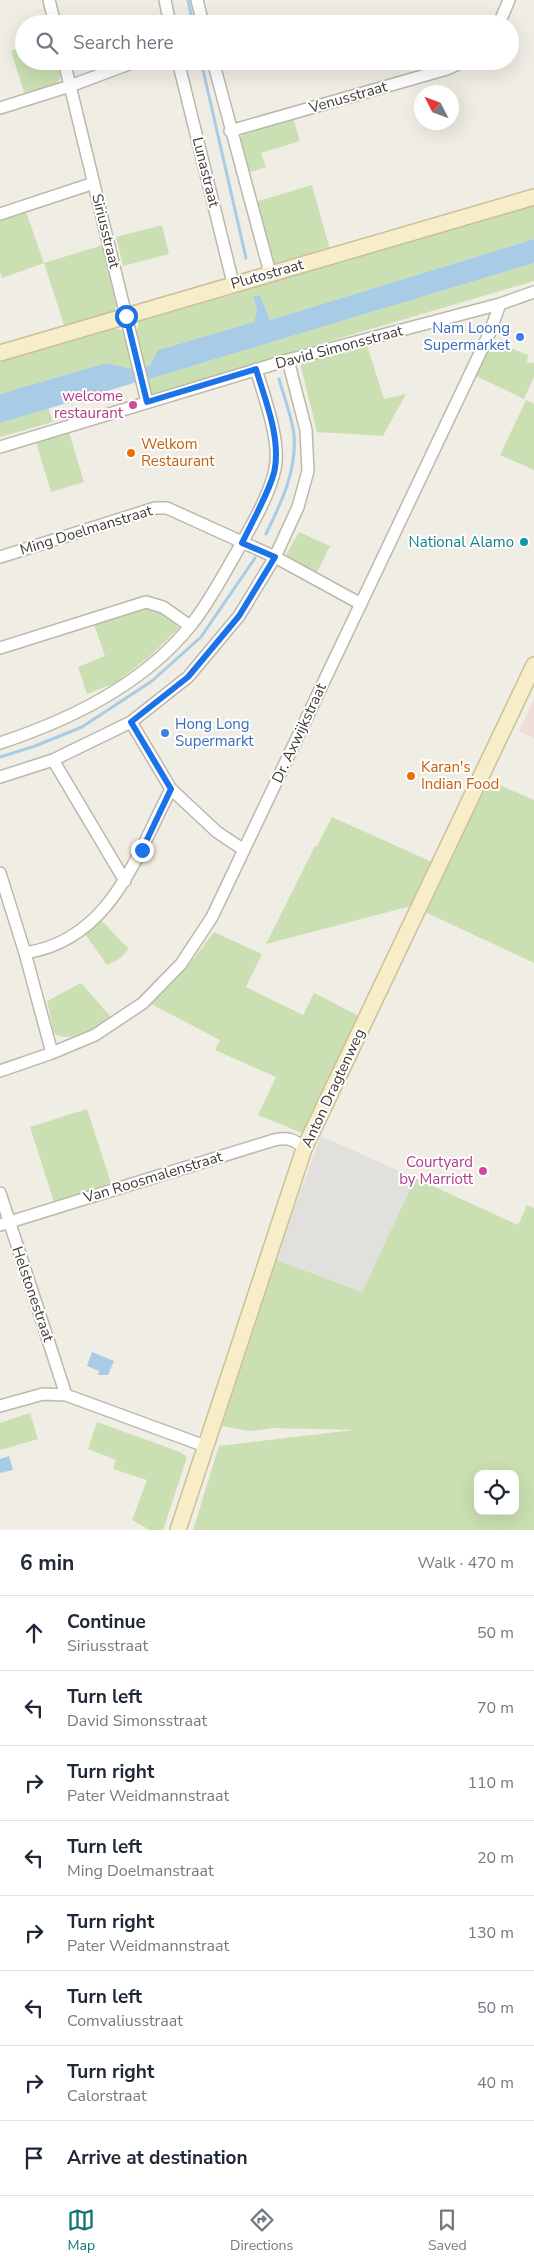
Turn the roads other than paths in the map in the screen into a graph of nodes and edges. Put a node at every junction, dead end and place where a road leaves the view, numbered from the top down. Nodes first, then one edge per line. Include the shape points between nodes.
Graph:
1 (50, 0) edge
2 (164, 0) edge
3 (197, 0) edge
4 (509, 0) edge
5 (53, 15) edge
6 (168, 15) edge
7 (201, 15) edge
8 (503, 15) edge
9 (66, 70) edge
10 (113, 70) edge
11 (180, 70) edge
12 (215, 70) edge
13 (443, 70) edge
14 (70, 86) junction
15 (0, 108) edge
16 (230, 131) junction
17 (94, 183) junction
18 (534, 197) edge
19 (0, 214) edge
20 (270, 273) junction
21 (234, 283) junction
22 (534, 292) edge
23 (500, 304) junction
24 (126, 316) junction
25 (0, 353) edge
26 (288, 360) junction
27 (256, 369) junction
28 (145, 396) junction
29 (0, 447) edge
30 (242, 543) junction
31 (0, 557) edge
32 (275, 557) junction
33 (361, 604) junction
34 (190, 626) junction
35 (0, 648) edge
36 (534, 665) edge
37 (131, 722) junction
38 (0, 744) edge
39 (53, 760) junction
40 (0, 777) edge
41 (171, 789) junction
42 (244, 850) junction
43 (0, 873) edge
44 (125, 881) junction
45 (25, 953) junction
46 (52, 1053) junction
47 (0, 1071) edge
48 (304, 1149) junction
49 (0, 1193) edge
50 (4, 1223) edge
51 (66, 1395) junction
52 (0, 1406) edge
53 (205, 1446) junction
54 (178, 1530) edge

1 - 5 street
2 - 6 street
3 - 7 street
4 - 8 street
9 - 14 street, Siriusstraat
10 - 14 street
11 - 21 street, Lunastraat
12 - 16 street
13 - 16 street, Venusstraat
14 - 15 street
14 - 17 street, Siriusstraat
16 - 20 street
17 - 19 street
17 - 24 street, Siriusstraat
18 - 20 main road, Plutostraat
20 - 21 main road, Plutostraat
21 - 24 main road, Plutostraat
22 - 23 street, David Simonsstraat
23 - 26 street, David Simonsstraat
23 - 33 street, Dr. Axwijkstraat via 490,332
24 - 25 main road, Plutostraat
24 - 28 street, Siriusstraat
26 - 27 street, David Simonsstraat
26 - 32 street via 306,430 308,471 298,507
27 - 28 street, David Simonsstraat
27 - 30 street via 274,434 275,469
28 - 29 street, David Simonsstraat
30 - 31 street, Ming Doelmanstraat via 180,513 155,508
30 - 32 street, Ming Doelmanstraat
30 - 34 street
32 - 33 street, Ming Doelmanstraat
32 - 37 street via 239,616 188,677
33 - 42 street, Dr. Axwijkstraat
34 - 35 street via 163,607 146,602
34 - 38 street via 158,660 107,697
36 - 48 main road, Anton Dragtenweg
37 - 39 street
37 - 41 street
39 - 40 street
39 - 44 street
41 - 42 street via 217,832
41 - 44 street
42 - 46 street, Dr. Axwijkstraat via 212,918 181,964 143,1003 95,1036
43 - 45 street
44 - 45 street via 112,901 89,924 63,942
45 - 46 street
46 - 47 street, Dr. Axwijkstraat
48 - 50 street, Van Roosmalenstraat via 295,1140 274,1140
48 - 53 main road, Anton Dragtenweg
49 - 50 street, Helstonestraat
50 - 51 street, Helstonestraat
51 - 52 street via 43,1394
51 - 53 street
53 - 54 main road, Anton Dragtenweg

